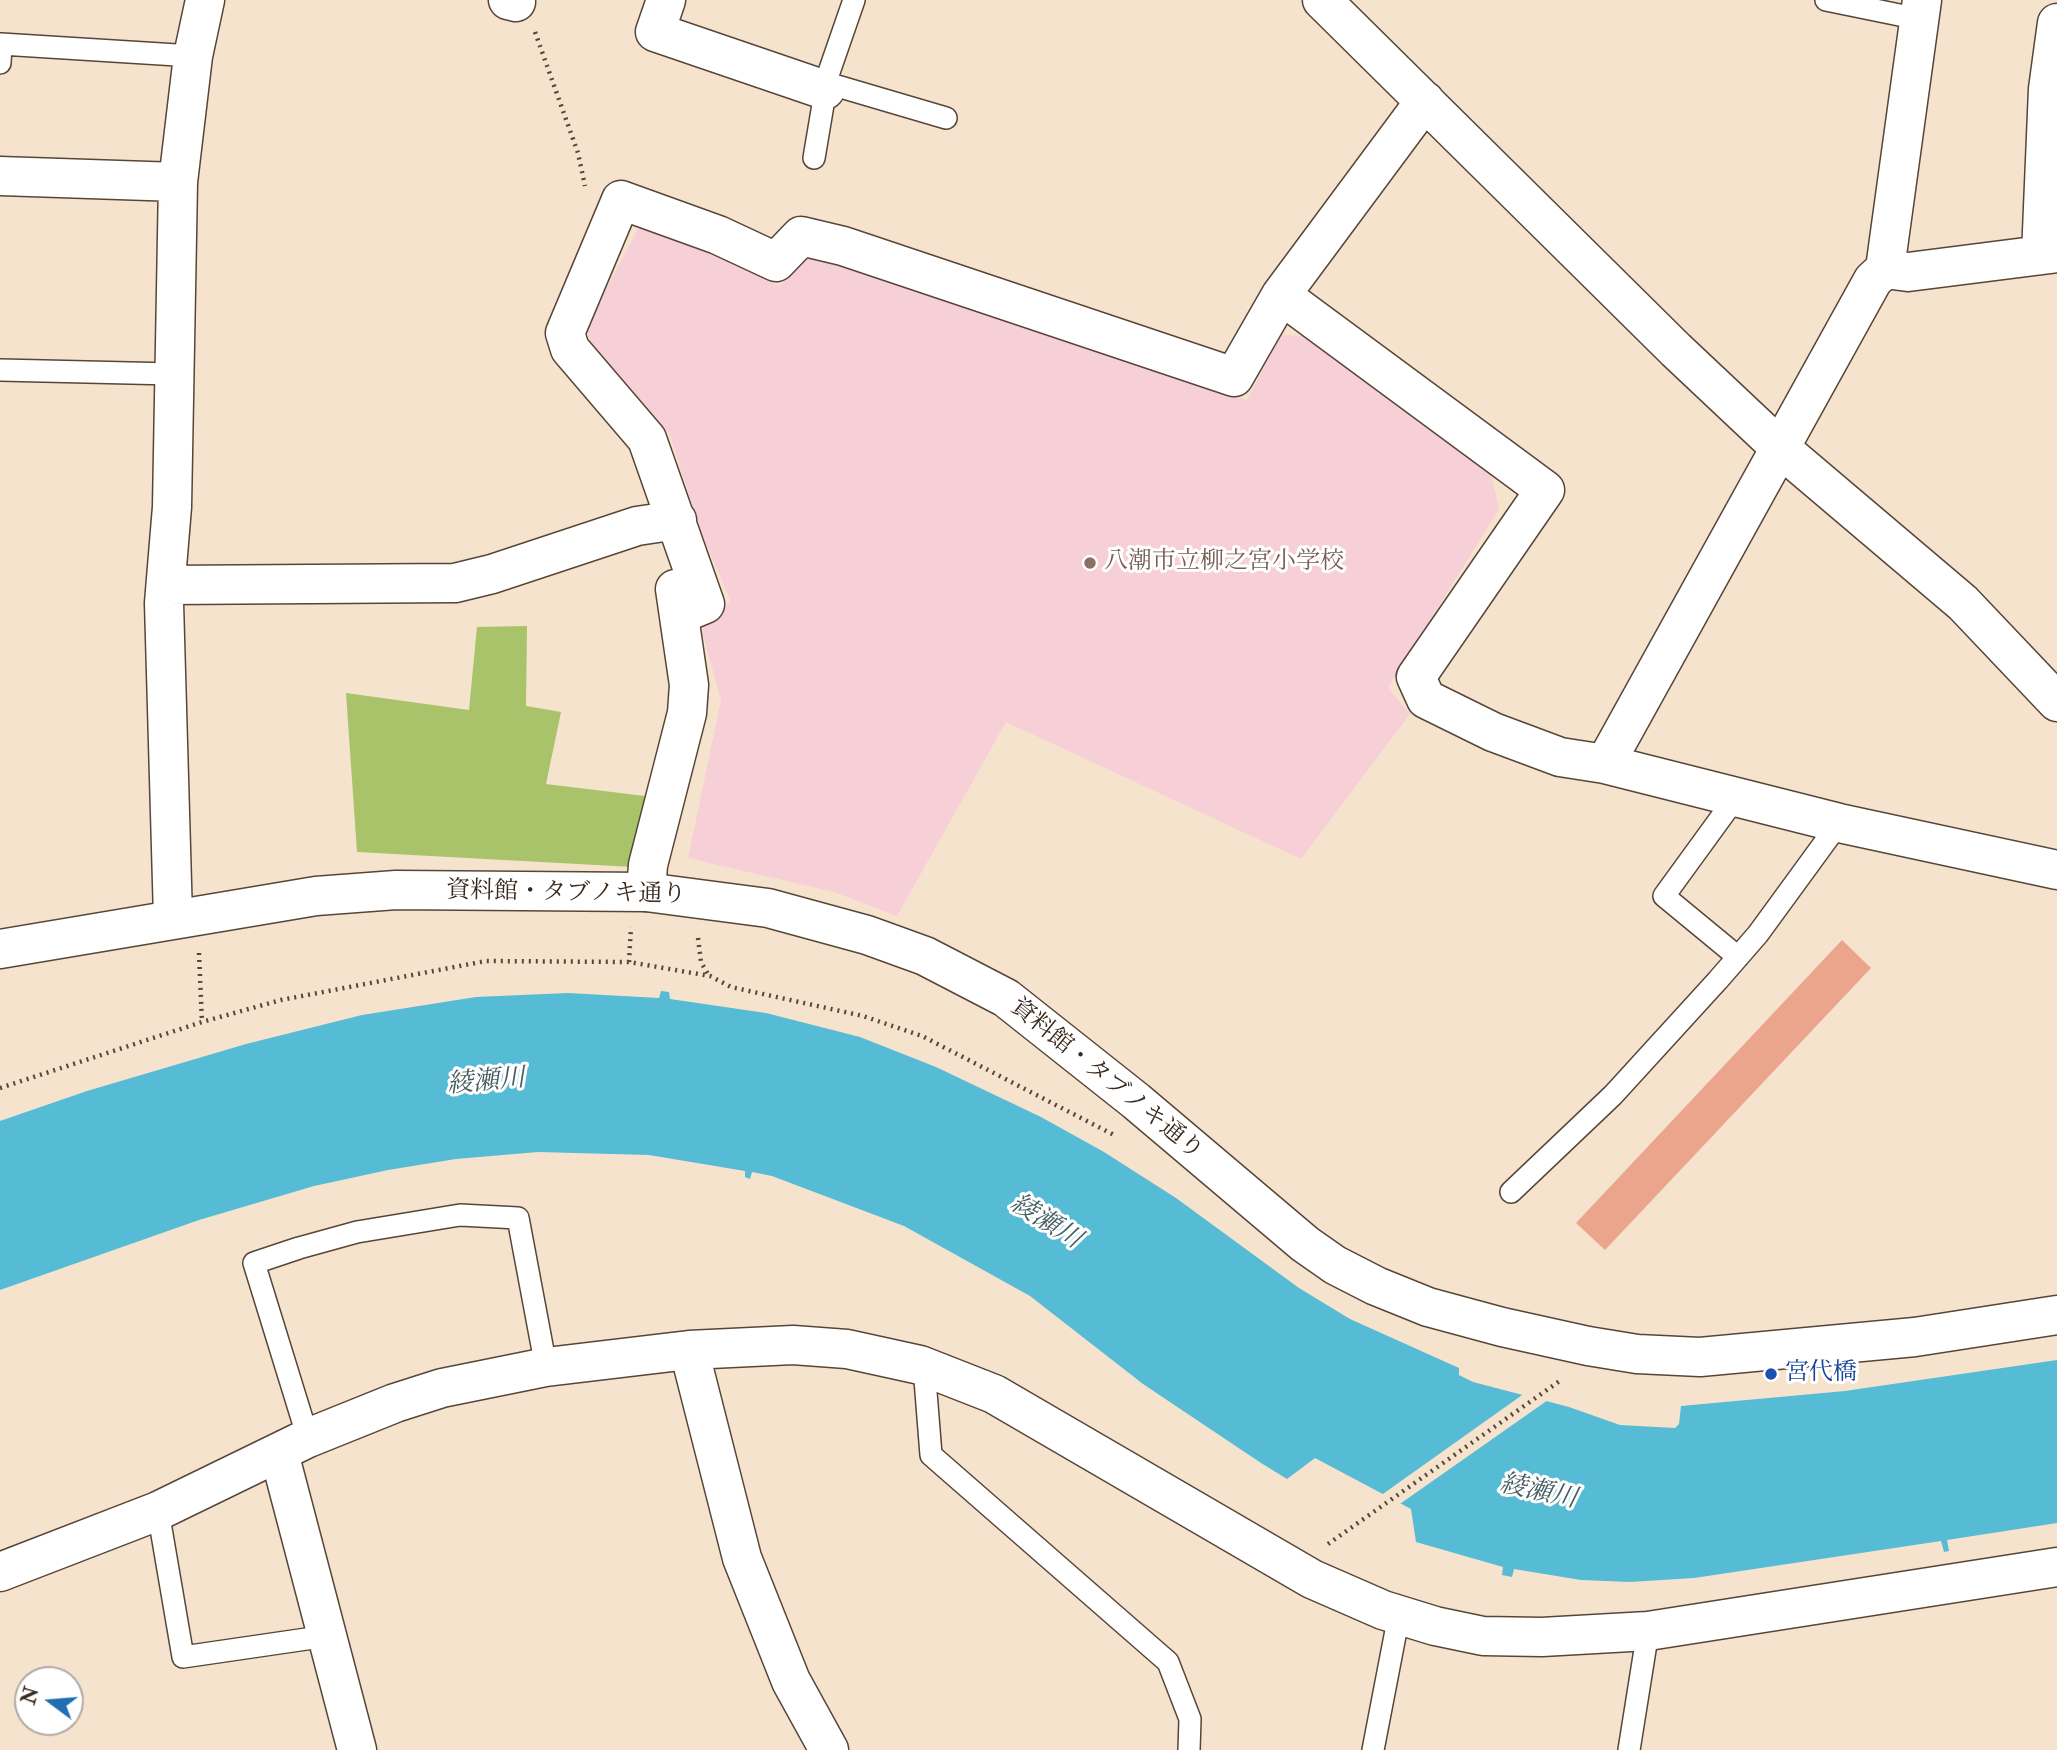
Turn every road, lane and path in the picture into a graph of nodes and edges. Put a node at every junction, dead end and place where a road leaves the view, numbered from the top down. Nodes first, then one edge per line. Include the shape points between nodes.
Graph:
1 (205, 0) edge
2 (666, 0) edge
3 (854, 0) edge
4 (1322, 0) edge
5 (1826, 0) edge
6 (514, 1) edge
7 (1920, 10) edge
8 (2057, 23) edge
9 (193, 56) junction
10 (0, 63) edge
11 (826, 86) junction
12 (1425, 101) junction
13 (946, 118) dead end
14 (814, 158) dead end
15 (0, 176) edge
16 (178, 181) junction
17 (621, 200) junction
18 (2049, 254) edge
19 (1885, 269) junction
20 (1281, 295) junction
21 (0, 370) edge
22 (173, 374) junction
23 (1779, 447) junction
24 (668, 522) junction
25 (167, 584) junction
26 (2057, 702) edge
27 (1605, 764) junction
28 (1736, 797) junction
29 (1839, 823) junction
30 (2057, 870) edge
31 (646, 892) junction
32 (185, 916) junction
33 (699, 928) dead end
34 (0, 949) edge
35 (1738, 957) junction
36 (710, 976) junction
37 (202, 1022) junction
38 (0, 1088) edge
39 (1120, 1138) dead end
40 (1511, 1192) dead end
41 (2057, 1315) edge
42 (689, 1350) junction
43 (546, 1367) junction
44 (924, 1367) junction
45 (1565, 1377) dead end
46 (294, 1446) junction
47 (158, 1511) junction
48 (1326, 1545) dead end
49 (2057, 1567) edge
50 (0, 1572) edge
51 (1399, 1615) junction
52 (1647, 1631) junction
53 (327, 1636) junction
54 (357, 1750) edge
55 (830, 1750) edge
56 (1189, 1750) edge
57 (1373, 1750) edge
58 (1629, 1750) edge

1 - 9 street
2 - 11 street via 655,32
3 - 11 lane
4 - 12 street
5 - 7 lane
6 - 17 path via 533,25 578,153 585,188
7 - 19 street
8 - 18 street via 2048,89
9 - 10 lane via 1,44
9 - 16 street
11 - 13 lane
11 - 14 lane
12 - 20 street
12 - 23 street
15 - 16 street
16 - 22 street
17 - 20 street via 718,235 776,262 801,236 843,246 1234,377
17 - 24 street via 565,333 570,349 647,439
18 - 19 street via 1908,272
19 - 23 street via 1873,280
20 - 27 street via 1545,490 1416,677 1426,699 1549,753
21 - 22 lane
22 - 25 street
23 - 26 street via 1963,603
23 - 27 street
24 - 25 street via 638,526 455,583
24 - 31 street via 689,685 687,713 648,864
25 - 32 street via 165,677
27 - 28 street
28 - 29 street
28 - 35 lane via 1664,896
29 - 30 street
29 - 35 lane
31 - 32 street, 資料館・タブノキ通り via 396,890 316,896
31 - 41 street, 資料館・タブノキ通り via 768,908 867,935 925,956 1006,998 1108,1077 1305,1244 1366,1280 1428,1307 1588,1346 1700,1357 1915,1337
32 - 34 street, 資料館・タブノキ通り
32 - 37 path
33 - 36 path via 701,962
35 - 40 lane via 1613,1095
36 - 37 path via 629,961 486,961 281,1000
36 - 39 path via 730,986 863,1016 922,1036
37 - 38 path
42 - 43 street
42 - 44 street via 793,1345 834,1348
42 - 55 street via 742,1558 791,1681
43 - 46 street via 442,1388
43 - 46 lane via 519,1218 460,1214 357,1232 299,1248 254,1263
44 - 51 street via 994,1394 1312,1579
44 - 56 lane via 932,1455 1168,1662 1190,1719
45 - 48 path
46 - 47 street
46 - 53 street
47 - 50 street
47 - 53 lane via 183,1657
49 - 52 street
51 - 52 street via 1483,1636
51 - 57 lane
52 - 58 lane
53 - 54 street

